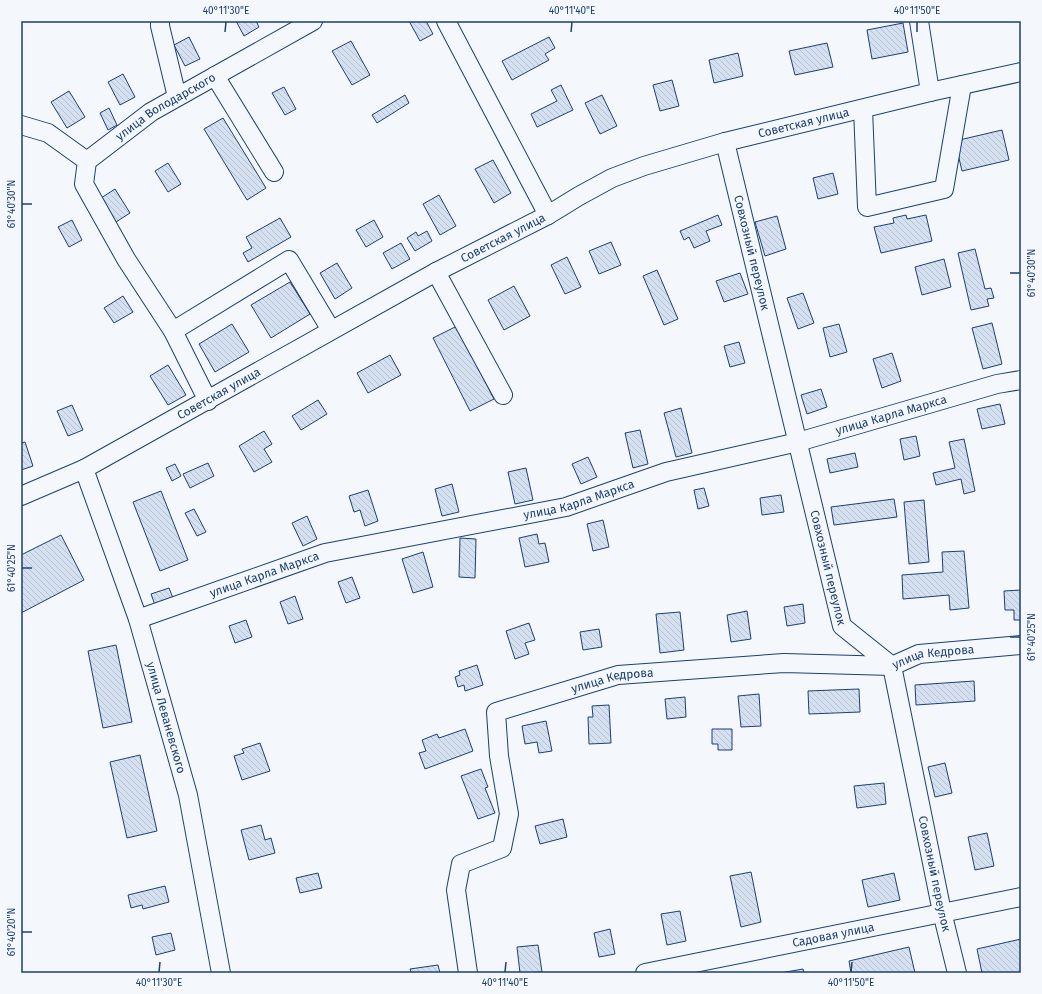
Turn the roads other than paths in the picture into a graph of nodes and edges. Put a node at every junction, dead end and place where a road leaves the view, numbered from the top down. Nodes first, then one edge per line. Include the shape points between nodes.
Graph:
1 (160, 21) edge
2 (313, 21) edge
3 (446, 21) edge
4 (919, 21) edge
5 (1021, 72) edge
6 (215, 76) junction
7 (962, 84) junction
8 (930, 92) junction
9 (178, 97) junction
10 (863, 109) junction
11 (21, 126) edge
12 (725, 142) junction
13 (87, 161) junction
14 (274, 172) dead end
15 (548, 215) junction
16 (436, 272) junction
17 (331, 330) junction
18 (173, 331) junction
19 (1021, 380) edge
20 (503, 395) dead end
21 (208, 401) junction
22 (798, 442) junction
23 (84, 469) junction
24 (21, 496) edge
25 (138, 619) junction
26 (1021, 645) edge
27 (892, 666) junction
28 (1021, 897) edge
29 (942, 912) junction
30 (221, 973) edge
31 (468, 973) edge
32 (645, 973) edge
33 (958, 973) edge

1 - 9 street
2 - 6 street, улица Володарского
3 - 15 street
4 - 8 street
5 - 7 street, Советская улица
6 - 9 street, улица Володарского
6 - 14 street
7 - 8 street, Советская улица
7 - 10 street via 944,189 867,207
8 - 10 street, Советская улица
9 - 13 street, улица Володарского via 151,112
10 - 12 street, Советская улица
11 - 13 street via 48,133
12 - 15 street, Советская улица via 612,178
12 - 22 street, Совхозный переулок
13 - 18 street via 84,184 126,259
15 - 16 street, Советская улица
16 - 17 street, Советская улица
16 - 20 street
17 - 18 street via 289,260
17 - 21 street, Советская улица
18 - 21 street
19 - 22 street, улица Карла Маркса via 996,384
21 - 23 street, Советская улица
22 - 25 street, улица Карла Маркса via 666,472 566,506 325,553
22 - 27 street, Совхозный переулок via 842,626
23 - 24 street, Советская улица
23 - 25 street, улица Леваневского
25 - 30 street, улица Леваневского via 188,795
26 - 27 street, улица Кедрова via 919,654
27 - 29 street, Совхозный переулок
27 - 31 street, улица Кедрова via 784,663 618,674 496,712 499,756 509,814 502,848 462,864 456,890
28 - 29 street, Садовая улица
29 - 32 street, Садовая улица
29 - 33 street, Совхозный переулок

